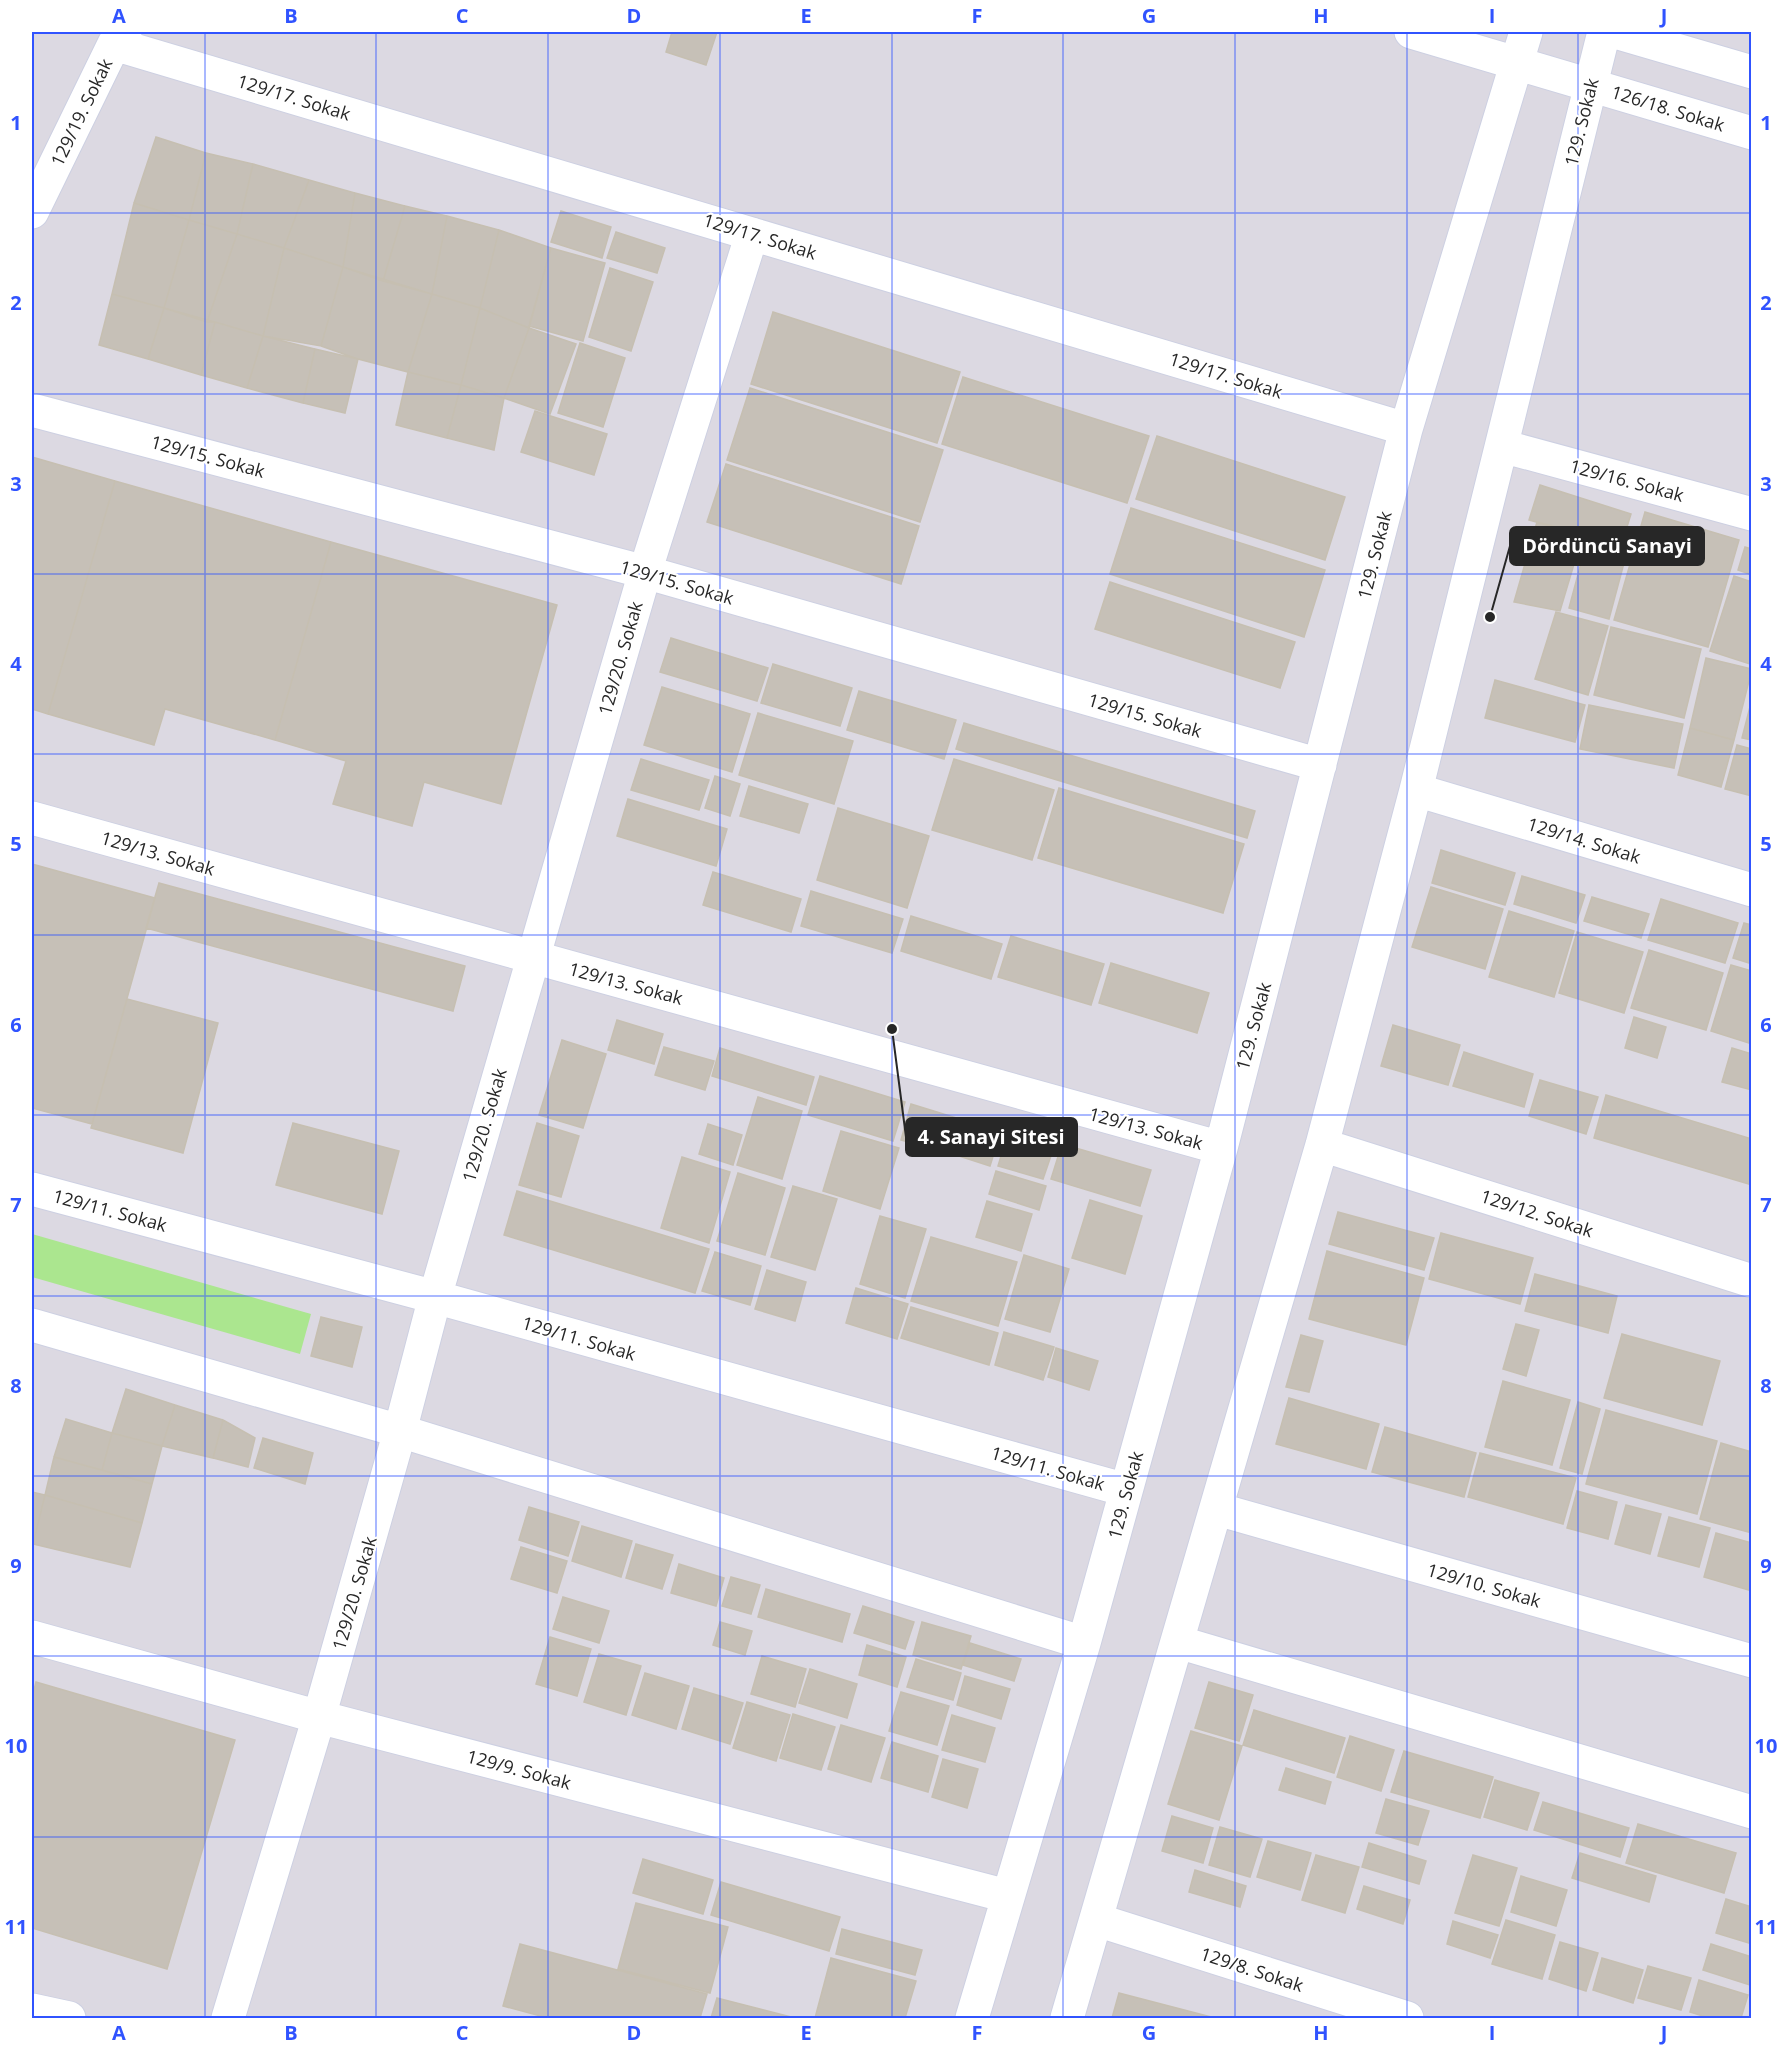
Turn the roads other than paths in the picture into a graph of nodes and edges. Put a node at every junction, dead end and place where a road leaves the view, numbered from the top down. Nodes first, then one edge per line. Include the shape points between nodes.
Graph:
1 (1411, 32) edge
2 (1526, 32) edge
3 (1604, 32) edge
4 (1616, 32) edge
5 (119, 38) edge
6 (1516, 64) junction
7 (1752, 72) edge
8 (1590, 85) junction
9 (1752, 133) edge
10 (32, 212) edge
11 (752, 234) junction
12 (32, 410) edge
13 (1406, 429) junction
14 (1502, 446) junction
15 (1752, 514) edge
16 (645, 572) junction
17 (1320, 765) junction
18 (1416, 790) junction
19 (32, 818) edge
20 (1752, 890) edge
21 (532, 957) junction
22 (1322, 1145) junction
23 (1221, 1148) junction
24 (32, 1189) edge
25 (1752, 1281) edge
26 (435, 1297) junction
27 (32, 1324) edge
28 (400, 1431) junction
29 (1126, 1490) junction
30 (1217, 1509) junction
31 (32, 1637) edge
32 (1178, 1642) junction
33 (1084, 1643) junction
34 (1752, 1661) edge
35 (319, 1717) junction
36 (1752, 1812) edge
37 (1007, 1896) junction
38 (1097, 1920) junction
39 (32, 2010) edge
40 (69, 2019) edge
41 (228, 2019) edge
42 (972, 2019) edge
43 (1067, 2019) edge
44 (1407, 2019) edge

1 - 6 street, 126/18. Sokak
2 - 6 street, 129. Sokak
3 - 8 street, 129. Sokak
4 - 7 street
5 - 10 street, 129/19. Sokak
5 - 11 street, 129/17. Sokak
6 - 8 street, 126/18. Sokak
6 - 13 street, 129. Sokak
8 - 9 street, 126/18. Sokak
8 - 14 street, 129. Sokak
11 - 13 street, 129/17. Sokak
11 - 16 street, 129/20. Sokak
12 - 16 street, 129/15. Sokak
13 - 17 street, 129. Sokak
14 - 15 street, 129/16. Sokak
14 - 18 street, 129. Sokak
16 - 17 street, 129/15. Sokak
16 - 21 street, 129/20. Sokak
17 - 23 street, 129. Sokak
18 - 20 street, 129/14. Sokak
18 - 22 street, 129. Sokak
19 - 21 street, 129/13. Sokak
21 - 23 street, 129/13. Sokak
21 - 26 street, 129/20. Sokak
22 - 25 street, 129/12. Sokak
22 - 30 street, 129. Sokak
23 - 29 street, 129. Sokak
24 - 26 street, 129/11. Sokak
26 - 28 street, 129/20. Sokak
26 - 29 street, 129/11. Sokak
27 - 28 street
28 - 33 street
28 - 35 street, 129/20. Sokak
29 - 33 street, 129. Sokak
30 - 32 street, 129. Sokak
30 - 34 street, 129/10. Sokak
31 - 35 street, 129/9. Sokak
32 - 36 street
32 - 38 street, 129. Sokak
33 - 37 street, 129. Sokak
35 - 37 street, 129/9. Sokak
35 - 41 street, 129/20. Sokak
37 - 42 street, 129. Sokak
38 - 43 street, 129. Sokak
38 - 44 street, 129/8. Sokak
39 - 40 street

